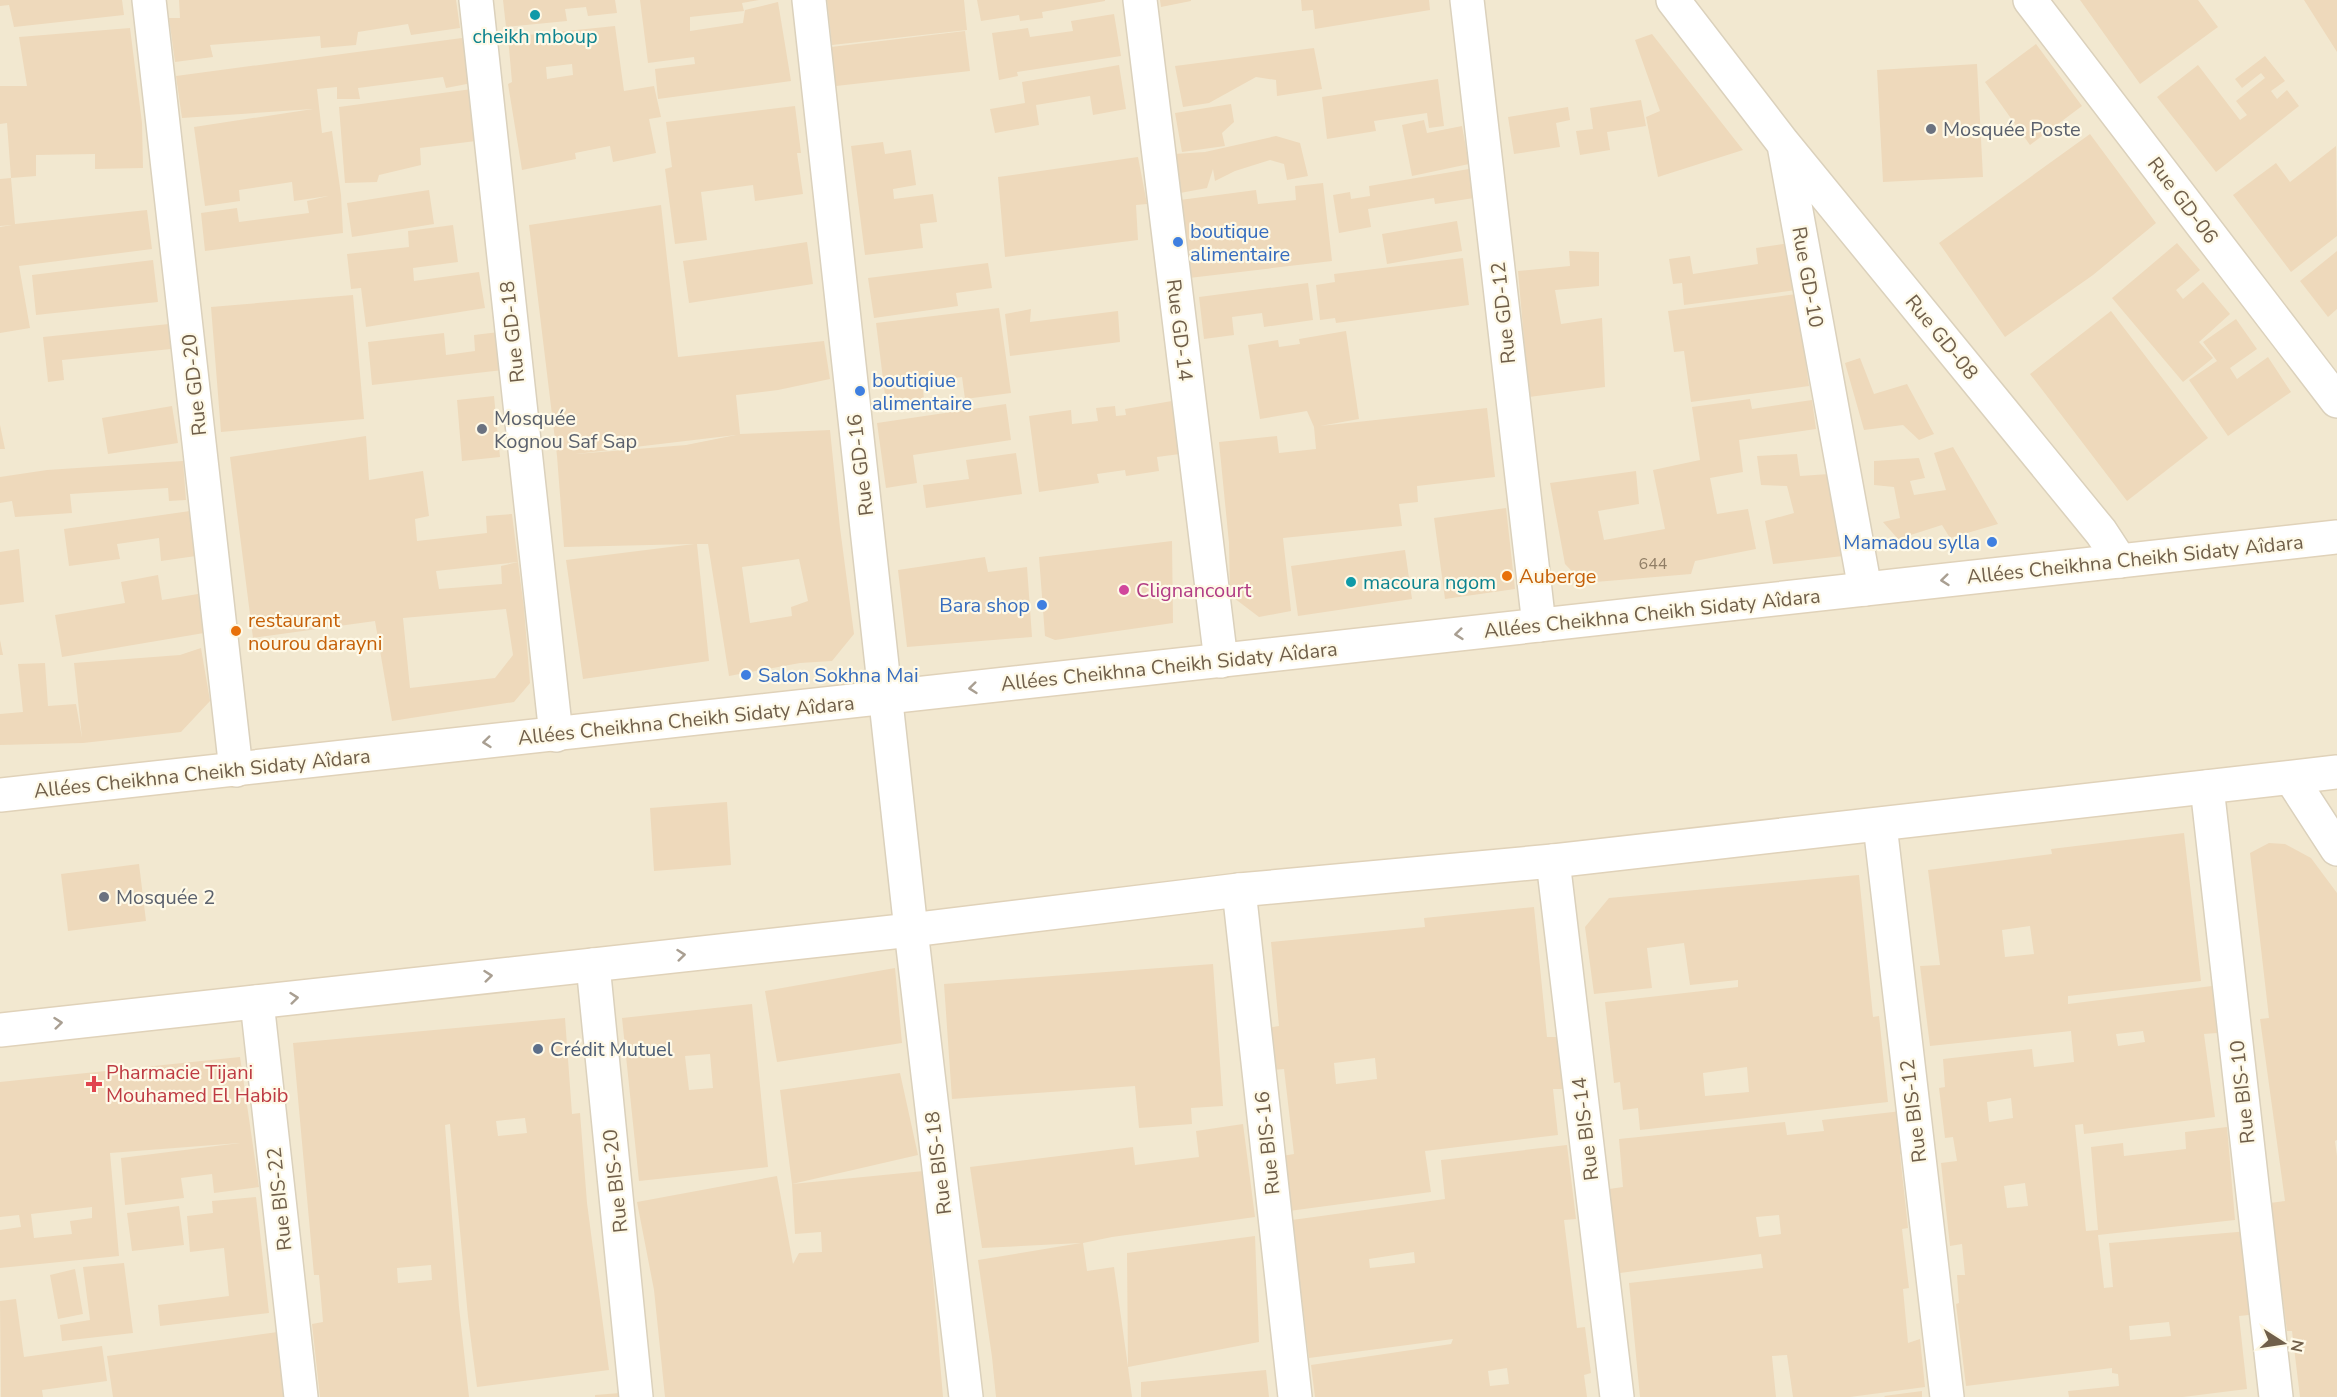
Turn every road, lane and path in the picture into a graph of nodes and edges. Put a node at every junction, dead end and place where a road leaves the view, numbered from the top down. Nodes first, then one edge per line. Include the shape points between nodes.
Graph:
1 (149, 0) edge
2 (476, 0) edge
3 (809, 0) edge
4 (1140, 0) edge
5 (1467, 0) edge
6 (1672, 0) edge
7 (2030, 0) edge
8 (1784, 143) junction
9 (2337, 401) edge
10 (2337, 537) edge
11 (2120, 561) junction
12 (1865, 589) junction
13 (1539, 625) junction
14 (1221, 661) junction
15 (887, 710) junction
16 (556, 735) junction
17 (236, 770) junction
18 (2337, 772) edge
19 (2291, 778) junction
20 (2207, 786) junction
21 (0, 795) edge
22 (1880, 825) junction
23 (2337, 849) edge
24 (1553, 861) junction
25 (1239, 890) junction
26 (911, 930) junction
27 (593, 965) junction
28 (257, 1002) junction
29 (0, 1030) edge
30 (301, 1397) edge
31 (636, 1397) edge
32 (966, 1397) edge
33 (1295, 1397) edge
34 (1617, 1397) edge
35 (1947, 1397) edge
36 (2276, 1397) edge

1 - 17 street, Rue GD-20
2 - 16 street, Rue GD-18
3 - 15 street, Rue GD-16
4 - 14 street, Rue GD-14
5 - 13 street, Rue GD-12
6 - 8 street, Rue GD-10
7 - 9 street, Rue GD-06
8 - 11 street, Rue GD-08 via 2101,532
8 - 12 street, Rue GD-10
10 - 11 street, Allées Cheikhna Cheikh Sidaty Aîdara
11 -> 12 street, Allées Cheikhna Cheikh Sidaty Aîdara
12 - 13 street, Allées Cheikhna Cheikh Sidaty Aîdara
13 -> 14 street, Allées Cheikhna Cheikh Sidaty Aîdara
14 -> 15 street, Allées Cheikhna Cheikh Sidaty Aîdara
15 - 16 street, Allées Cheikhna Cheikh Sidaty Aîdara
15 - 26 street, Rue GD-16
16 -> 17 street, Allées Cheikhna Cheikh Sidaty Aîdara
17 - 21 street, Allées Cheikhna Cheikh Sidaty Aîdara
18 - 19 street
19 - 20 street
19 - 23 street
20 - 22 street
20 - 36 street, Rue BIS-10
22 - 24 street
22 - 35 street, Rue BIS-12
24 - 25 street
24 - 34 street, Rue BIS-14
25 - 26 street
25 - 33 street, Rue BIS-16
27 -> 26 street
26 - 32 street, Rue BIS-18
28 -> 27 street
27 - 31 street, Rue BIS-20
29 -> 28 street
28 - 30 street, Rue BIS-22

